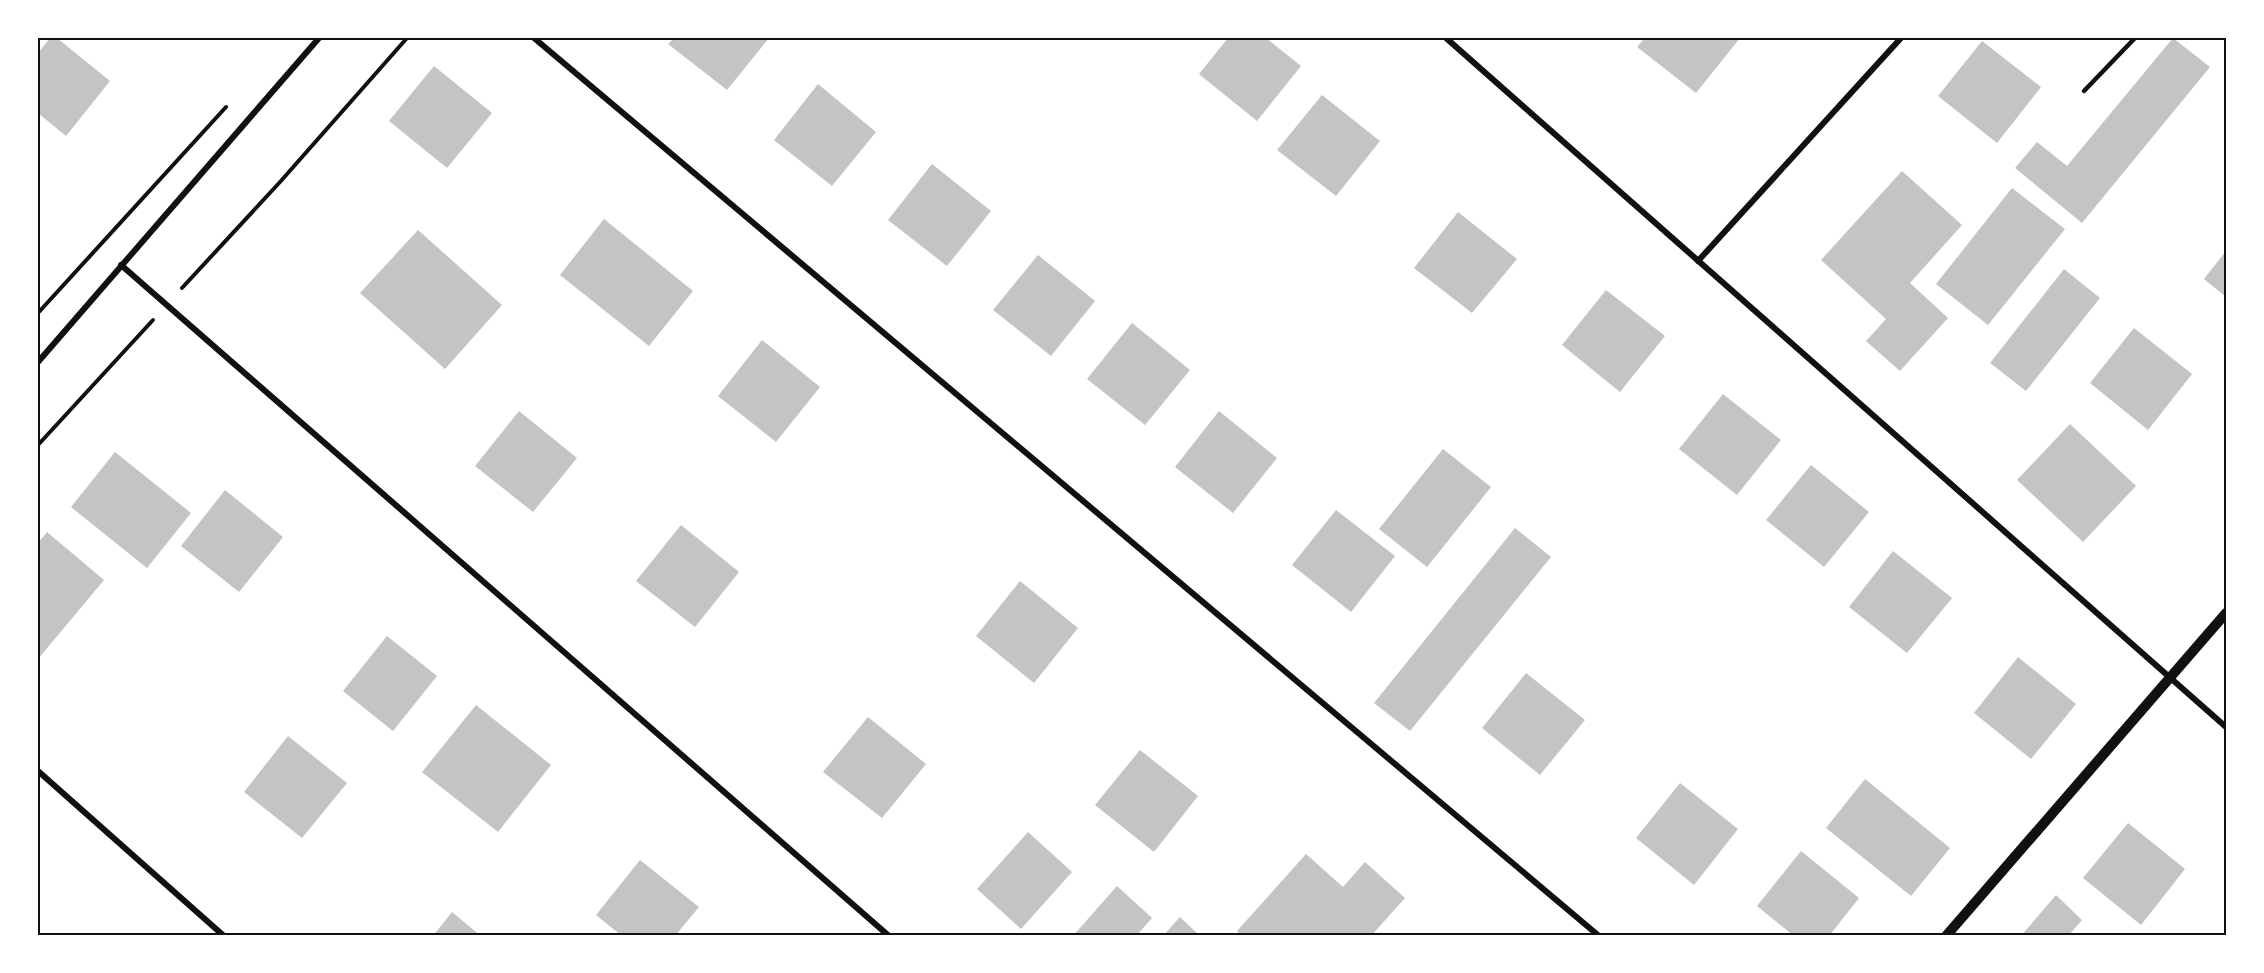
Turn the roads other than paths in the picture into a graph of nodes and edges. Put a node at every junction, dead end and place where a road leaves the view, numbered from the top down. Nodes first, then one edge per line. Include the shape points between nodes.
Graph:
1 (319, 38) edge
2 (534, 38) edge
3 (1446, 38) edge
4 (1901, 38) edge
5 (2135, 38) edge
6 (2084, 91) dead end
7 (1698, 261) junction
8 (122, 265) junction
9 (38, 362) edge
10 (2226, 613) edge
11 (2170, 677) junction
12 (2226, 727) edge
13 (38, 771) edge
14 (224, 936) edge
15 (889, 936) edge
16 (1599, 936) edge
17 (1946, 936) edge

1 - 8 street
2 - 16 street
3 - 7 street
4 - 7 street
5 - 6 lane
7 - 11 street
8 - 9 street
8 - 15 street
10 - 11 street
11 - 12 street
11 - 17 street
13 - 14 street

